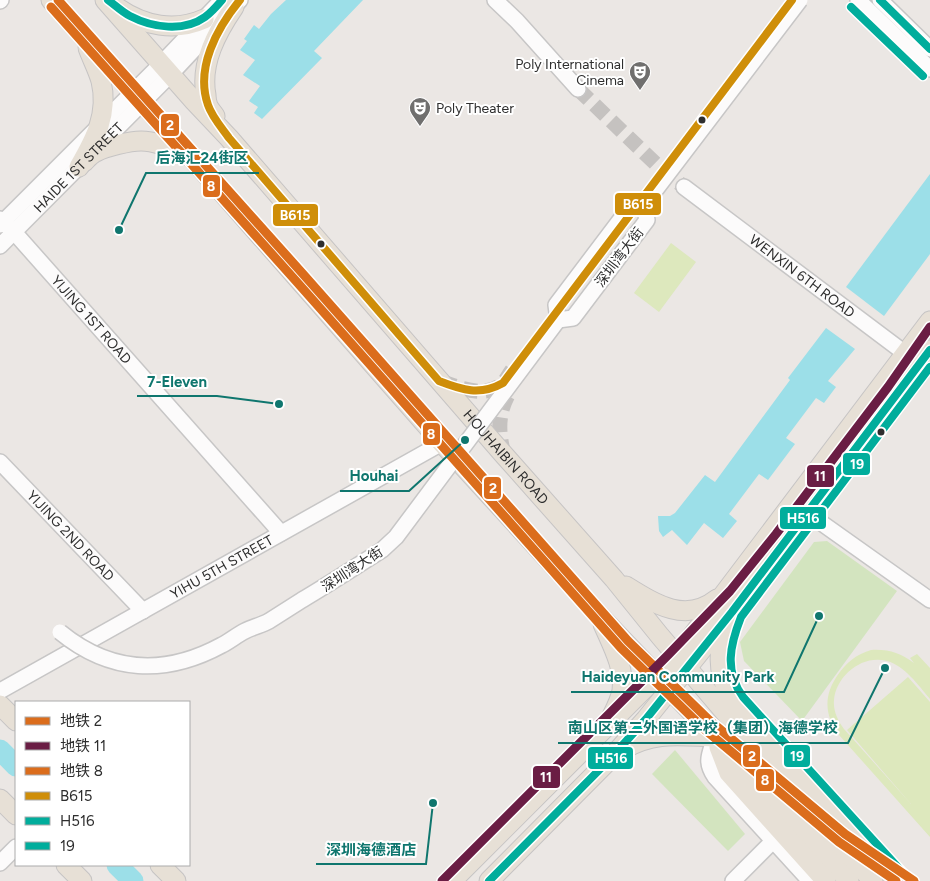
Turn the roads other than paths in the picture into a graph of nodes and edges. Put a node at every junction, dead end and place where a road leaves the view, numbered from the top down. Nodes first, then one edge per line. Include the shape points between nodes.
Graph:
1 (51, 0) edge
2 (106, 0) edge
3 (495, 0) edge
4 (800, 0) edge
5 (858, 0) edge
6 (880, 0) edge
7 (232, 2) edge
8 (204, 19) junction
9 (83, 35) junction
10 (930, 49) edge
11 (165, 69) junction
12 (930, 69) edge
13 (578, 89) tunnel mouth
14 (138, 97) junction
15 (99, 125) junction
16 (229, 138) junction
17 (192, 158) junction
18 (79, 166) junction
19 (684, 187) tunnel mouth
20 (644, 205) junction
21 (4, 225) edge
22 (0, 246) edge
23 (558, 320) junction
24 (930, 321) edge
25 (918, 356) edge
26 (442, 443) junction
27 (0, 462) edge
28 (800, 508) junction
29 (281, 534) junction
30 (614, 579) junction
31 (726, 592) junction
32 (930, 600) edge
33 (143, 611) junction
34 (732, 612) junction
35 (598, 614) junction
36 (60, 632) dead end
37 (682, 662) junction
38 (658, 676) junction
39 (0, 690) edge
40 (671, 690) junction
41 (711, 695) junction
42 (0, 705) edge
43 (748, 718) junction
44 (15, 720) edge
45 (606, 728) junction
46 (714, 737) junction
47 (611, 758) junction
48 (0, 799) edge
49 (15, 814) edge
50 (773, 841) junction
51 (15, 848) edge
52 (0, 863) edge
53 (67, 866) edge
54 (161, 866) edge
55 (862, 878) edge
56 (82, 881) edge
57 (176, 881) edge
58 (452, 881) edge
59 (489, 881) edge
60 (733, 881) edge
61 (810, 881) edge
62 (826, 881) edge
63 (898, 881) edge

1 - 9 main road, HOUHAIBIN ROAD
2 - 8 main road via 130,16 162,26 178,26
2 - 11 main road, HOUHAIBIN ROAD
3 - 13 street
4 - 20 street, 深圳湾大街, bridge
5 - 12 street
6 - 10 street
7 - 8 street, HAIDE 1ST STREET
7 - 11 street, HAIDE 1ST STREET
7 - 16 main road via 213,45 204,78 208,106
8 - 11 street, HAIDE 1ST STREET
9 - 14 main road, HOUHAIBIN ROAD
9 - 15 main road via 101,79 104,108
11 - 14 street, HAIDE 1ST STREET
11 - 16 main road, HOUHAIBIN ROAD
14 - 15 street, HAIDE 1ST STREET
14 - 17 main road, HOUHAIBIN ROAD
14 - 18 street, HAIDE 1ST STREET
15 - 18 main road
15 - 21 street, HAIDE 1ST STREET
16 - 30 main road, HOUHAIBIN ROAD
17 - 18 main road via 174,149 141,141 95,152
17 - 26 main road, HOUHAIBIN ROAD
18 - 21 street, HAIDE 1ST STREET
19 - 25 street, WENXIN 6TH ROAD
20 - 23 street, 深圳湾大街, bridge via 630,207 556,305
20 - 23 street, 深圳湾大街, bridge via 647,220 574,318
21 - 22 street, HAIDE 1ST STREET
21 - 29 street, YIJING 1ST ROAD
23 - 36 street, 深圳湾大街, bridge via 396,538 382,550 268,621 223,645 174,664 122,664 88,651
24 - 25 main road
25 - 28 main road
26 - 29 street, YIHU 5TH STREET
26 - 35 main road, HOUHAIBIN ROAD
27 - 33 street, YIJING 2ND ROAD
28 - 31 main road
28 - 32 street
28 - 34 main road
29 - 33 street, YIHU 5TH STREET
30 - 31 main road via 645,598 680,611 700,609
30 - 37 main road, HOUHAIBIN ROAD
31 - 37 main road
33 - 39 street, YIHU 5TH STREET
34 - 37 main road
34 - 43 main road via 720,648 721,672 729,695
35 - 38 main road, HOUHAIBIN ROAD
35 - 45 main road via 622,677 622,693
37 - 38 main road
37 - 40 main road
37 - 41 main road, HOUHAIBIN ROAD
38 - 40 main road, HOUHAIBIN ROAD
38 - 45 main road
40 - 46 main road, HOUHAIBIN ROAD
40 - 47 main road
41 - 43 main road
41 - 55 main road, HOUHAIBIN ROAD
42 - 44 main road
43 - 63 main road
45 - 58 main road
46 - 47 main road via 654,737 631,745
46 - 50 street via 708,764 710,770
46 - 55 main road, HOUHAIBIN ROAD via 801,828
46 - 62 main road via 729,773
47 - 59 main road
48 - 49 main road
50 - 60 street
50 - 61 street
51 - 52 street
53 - 56 main road
54 - 57 main road

